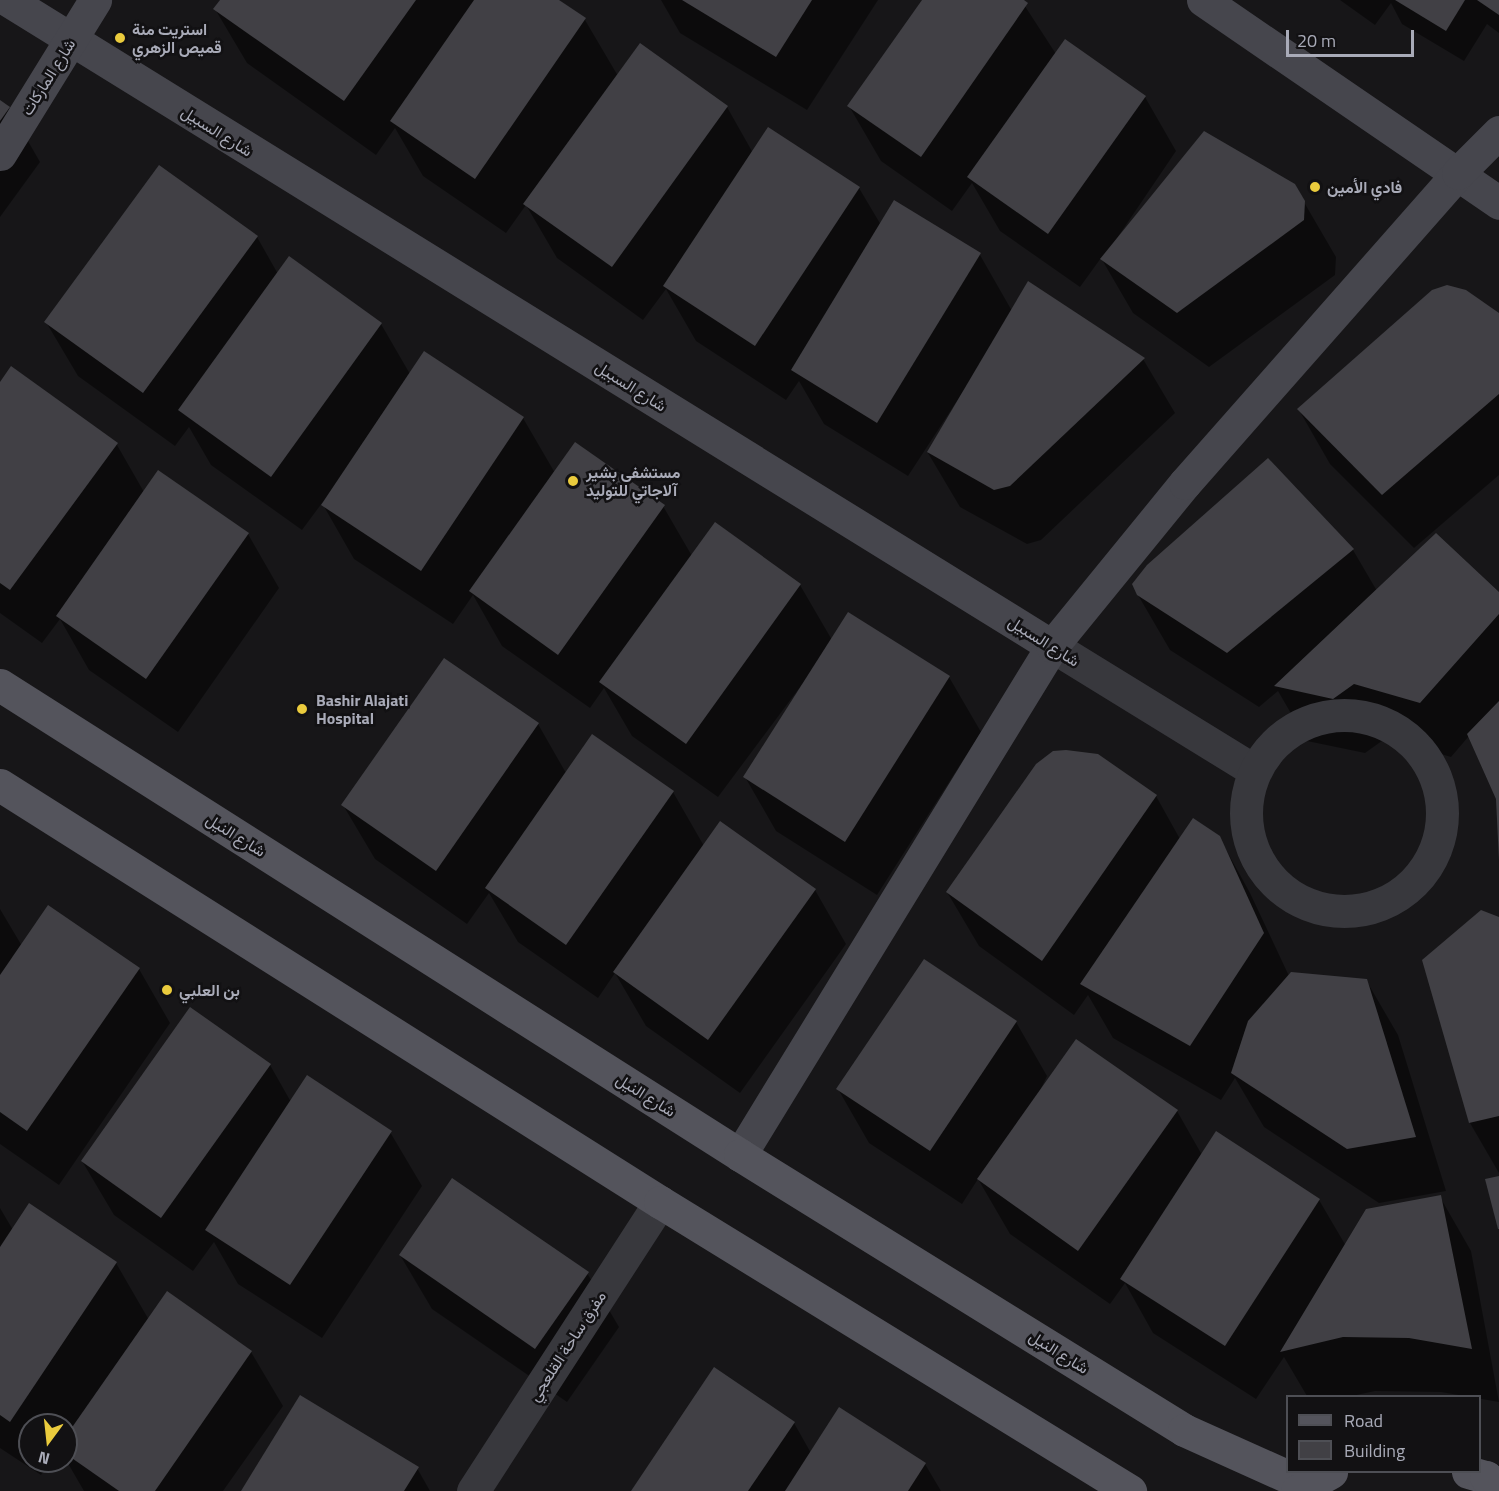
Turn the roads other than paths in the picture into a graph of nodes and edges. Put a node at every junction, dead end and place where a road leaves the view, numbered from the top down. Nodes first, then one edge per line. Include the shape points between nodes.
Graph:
1 (8, 0) edge
2 (95, 0) edge
3 (1203, 0) edge
4 (71, 41) junction
5 (1499, 132) edge
6 (0, 154) edge
7 (1458, 173) junction
8 (1499, 203) edge
9 (1052, 646) junction
10 (0, 685) edge
11 (1255, 771) junction
12 (0, 785) edge
13 (740, 1155) junction
14 (660, 1202) junction
15 (1286, 1472) edge
16 (1289, 1473) edge
17 (1471, 1473) edge
18 (1311, 1482) edge
19 (1499, 1488) edge
20 (473, 1491) edge
21 (1130, 1491) edge

1 - 4 street, شارع السبيل
2 - 4 street, شارع الماركات
3 - 7 street
4 - 6 street, شارع الماركات
4 - 9 street, شارع السبيل
5 - 7 street
7 - 8 street
7 - 9 street via 1185,483
9 - 11 street, شارع السبيل
9 - 13 street
10 - 13 main road, شارع النيل
11 - 11 street via 1245,813 1251,847 1269,877 1289,895 1320,909 1342,912 1385,903 1413,884 1429,865 1444,816 1438,781 1418,747 1390,726 1368,717 1320,717 1284,735
12 - 14 main road
13 - 15 main road, شارع النيل via 1184,1430
14 - 20 street, مفرق ساحة القلعجي
14 - 21 main road
16 - 18 main road, شارع النيل
17 - 19 main road

